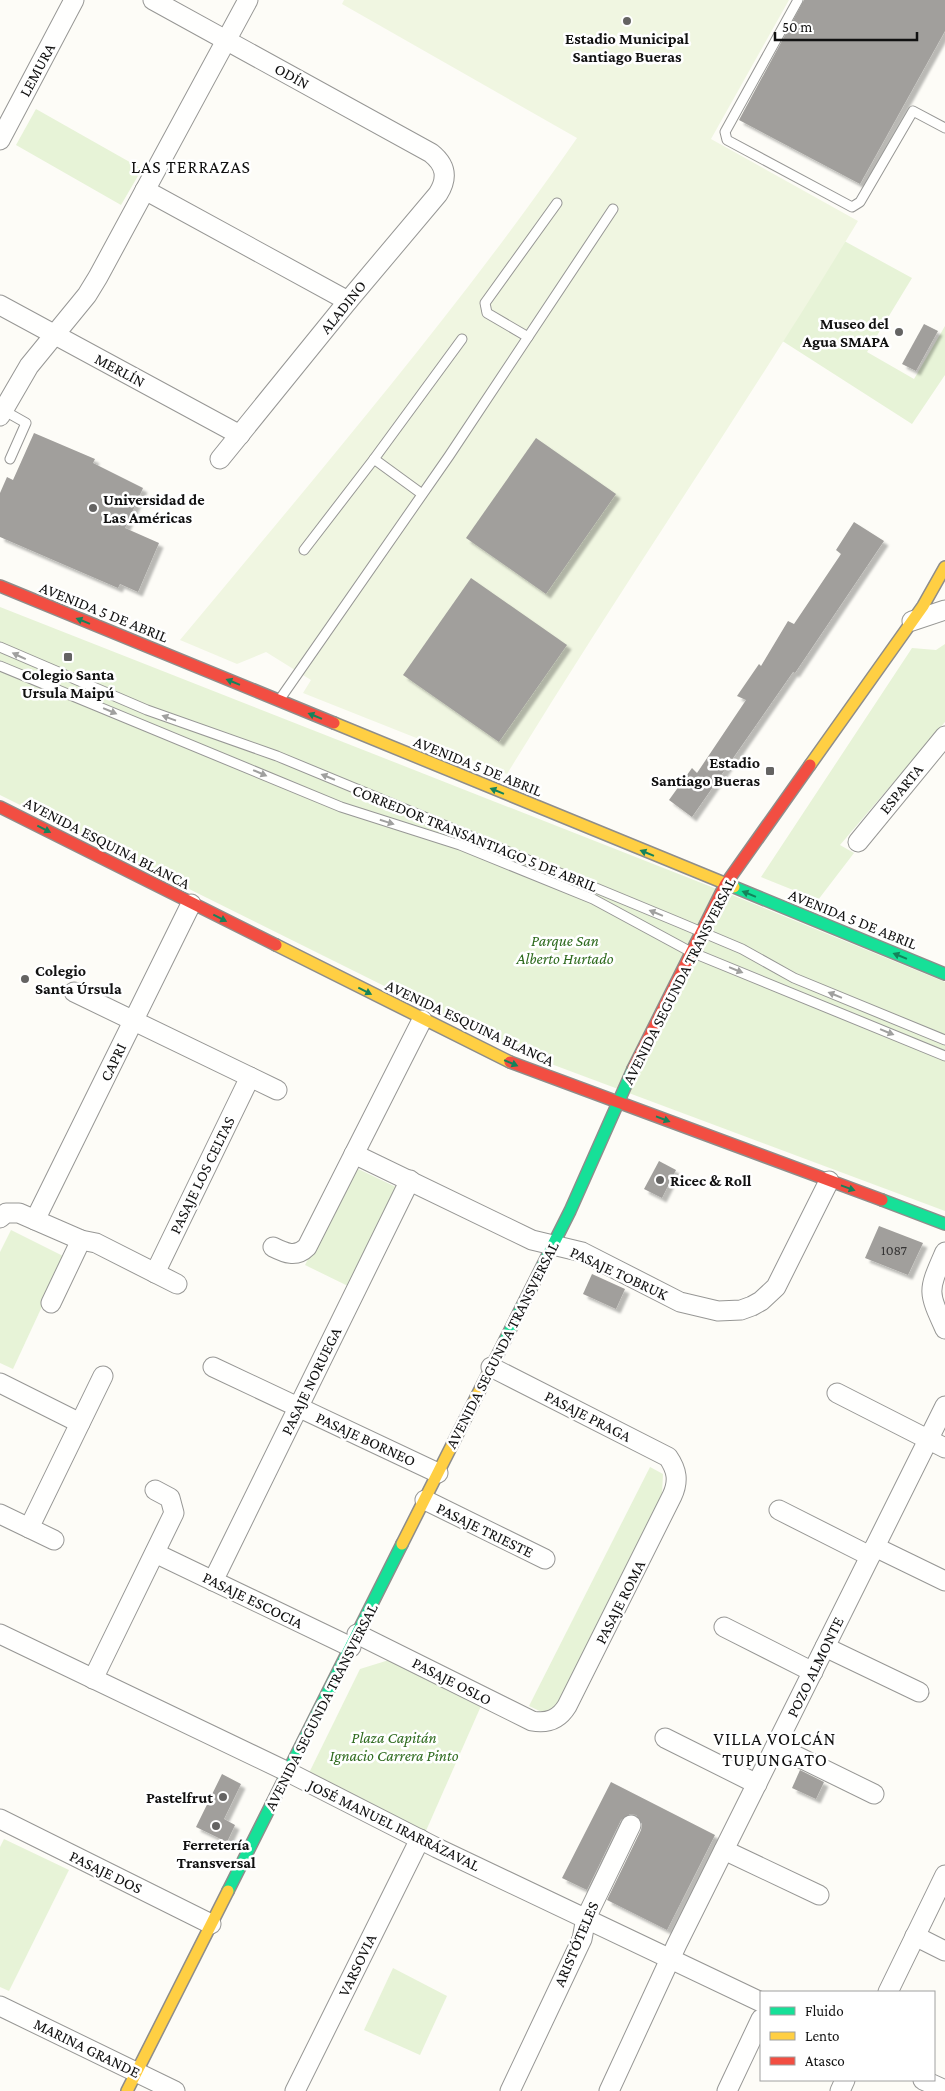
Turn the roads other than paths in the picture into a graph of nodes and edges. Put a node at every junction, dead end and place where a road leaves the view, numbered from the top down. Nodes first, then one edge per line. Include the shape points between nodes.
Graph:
1 (74, 0) edge
2 (153, 0) edge
3 (248, 0) edge
4 (798, 0) edge
5 (226, 40) junction
6 (945, 128) edge
7 (0, 140) edge
8 (431, 153) joint
9 (145, 190) junction
10 (557, 203) dead end
11 (613, 209) dead end
12 (348, 301) junction
13 (0, 305) edge
14 (55, 334) junction
15 (528, 337) junction
16 (462, 339) dead end
17 (2, 413) edge
18 (240, 435) junction
19 (10, 459) dead end
20 (220, 459) dead end
21 (374, 459) junction
22 (422, 494) junction
23 (304, 550) dead end
24 (945, 567) edge
25 (0, 586) edge
26 (945, 610) edge
27 (912, 621) junction
28 (0, 647) edge
29 (0, 666) edge
30 (278, 701) junction
31 (945, 736) edge
32 (0, 808) edge
33 (858, 842) dead end
34 (725, 884) junction
35 (191, 904) junction
36 (701, 932) junction
37 (691, 952) junction
38 (945, 974) edge
39 (74, 992) dead end
40 (422, 1020) junction
41 (133, 1021) junction
42 (945, 1040) edge
43 (945, 1056) edge
44 (250, 1077) junction
45 (277, 1090) dead end
46 (617, 1102) junction
47 (354, 1154) junction
48 (410, 1180) junction
49 (829, 1181) junction
50 (2, 1211) edge
51 (35, 1220) junction
52 (945, 1224) edge
53 (81, 1240) junction
54 (554, 1244) junction
55 (272, 1247) dead end
56 (945, 1252) edge
57 (155, 1272) junction
58 (177, 1284) dead end
59 (51, 1303) dead end
60 (945, 1329) edge
61 (213, 1367) dead end
62 (491, 1367) junction
63 (103, 1376) dead end
64 (0, 1383) edge
65 (836, 1393) dead end
66 (945, 1406) edge
67 (298, 1407) junction
68 (80, 1423) junction
69 (937, 1443) edge
70 (438, 1473) junction
71 (676, 1473) joint
72 (155, 1490) dead end
73 (425, 1500) junction
74 (779, 1510) dead end
75 (0, 1514) edge
76 (29, 1528) junction
77 (54, 1540) dead end
78 (873, 1551) junction
79 (155, 1553) junction
80 (545, 1559) dead end
81 (213, 1581) junction
82 (945, 1581) edge
83 (724, 1627) dead end
84 (0, 1634) edge
85 (354, 1640) junction
86 (825, 1647) junction
87 (813, 1672) junction
88 (93, 1679) junction
89 (919, 1692) dead end
90 (548, 1722) joint
91 (664, 1738) dead end
92 (776, 1746) junction
93 (288, 1772) junction
94 (757, 1784) junction
95 (874, 1794) dead end
96 (0, 1819) edge
97 (631, 1825) dead end
98 (420, 1839) junction
99 (724, 1850) junction
100 (945, 1876) edge
101 (819, 1895) dead end
102 (586, 1918) junction
103 (211, 1924) junction
104 (915, 1936) junction
105 (945, 1951) edge
106 (670, 1958) junction
107 (888, 1991) edge
108 (760, 2002) edge
109 (0, 2006) edge
110 (760, 2021) edge
111 (137, 2072) junction
112 (925, 2081) edge
113 (945, 2090) edge
114 (128, 2091) edge
115 (175, 2091) edge
116 (295, 2091) edge
117 (510, 2091) edge
118 (609, 2091) edge
119 (727, 2091) edge

1 - 7 street, LEMURA
2 - 5 street, ODÍN
3 - 5 street
4 - 6 lane via 725,132 727,140 852,207 860,202 913,110
5 - 8 street, ODÍN
5 - 9 street
8 - 12 street, ALADINO via 442,164 442,187
9 - 12 street
9 - 14 street via 87,295
10 - 15 lane via 485,303 486,313
11 - 15 lane
12 - 18 street, ALADINO
13 - 14 street, MERLÍN
14 - 17 street via 29,366
14 - 18 street, MERLÍN
15 - 22 lane
16 - 21 lane
17 - 19 lane via 26,423
18 - 20 street, ALADINO
21 - 22 lane
21 - 23 lane
22 - 30 lane
24 - 27 main road, AVENIDA SEGUNDA TRANSVERSAL
30 -> 25 main road, AVENIDA 5 DE ABRIL
26 - 27 street
27 - 34 main road, AVENIDA SEGUNDA TRANSVERSAL
36 -> 28 lane, CORREDOR TRANSANTIAGO 5 DE ABRIL via 277,756 146,710
29 -> 37 lane, CORREDOR TRANSANTIAGO 5 DE ABRIL via 341,807 444,840 593,900
34 -> 30 main road, AVENIDA 5 DE ABRIL
31 - 33 street, ESPARTA
32 -> 35 main road, AVENIDA ESQUINA BLANCA
34 - 36 main road, AVENIDA SEGUNDA TRANSVERSAL
38 -> 34 main road, AVENIDA 5 DE ABRIL
35 -> 40 main road, AVENIDA ESQUINA BLANCA
35 - 41 street, CAPRI
36 - 37 main road, AVENIDA SEGUNDA TRANSVERSAL
42 -> 36 lane, CORREDOR TRANSANTIAGO 5 DE ABRIL via 794,978 742,949
37 -> 43 lane, CORREDOR TRANSANTIAGO 5 DE ABRIL
37 - 46 main road, AVENIDA SEGUNDA TRANSVERSAL
39 - 41 street
40 -> 46 main road, AVENIDA ESQUINA BLANCA via 509,1062
40 - 47 street
41 - 44 street
41 - 51 street, CAPRI
44 - 45 street
44 - 57 street, PASAJE LOS CELTAS
46 -> 49 main road, AVENIDA ESQUINA BLANCA
46 - 54 main road, AVENIDA SEGUNDA TRANSVERSAL
47 - 48 street, PASAJE TOBRUK
47 - 55 street via 307,1247 298,1254
48 - 54 street, PASAJE TOBRUK via 532,1240
48 - 67 street, PASAJE NORUEGA
49 -> 52 main road, AVENIDA ESQUINA BLANCA
49 - 54 street, PASAJE TOBRUK via 776,1287 761,1301 741,1310 718,1311 680,1302 582,1252
50 - 51 street
51 - 53 street
53 - 57 street via 96,1243
53 - 59 street
54 - 62 main road, AVENIDA SEGUNDA TRANSVERSAL
56 - 60 street via 930,1289 931,1300
57 - 58 street
61 - 67 street, PASAJE BORNEO
62 - 70 main road, AVENIDA SEGUNDA TRANSVERSAL
62 - 71 street, PASAJE PRAGA via 660,1452 668,1457
63 - 68 street
64 - 68 street
65 - 69 street
66 - 69 street, POZO ALMONTE
67 - 70 street, PASAJE BORNEO
67 - 81 street, PASAJE NORUEGA
68 - 76 street
69 - 78 street, POZO ALMONTE
70 - 73 main road, AVENIDA SEGUNDA TRANSVERSAL
71 - 90 street, PASAJE ROMA via 672,1496 567,1706
72 - 79 street via 170,1498 174,1508 173,1517
73 - 80 street, PASAJE TRIESTE
73 - 85 main road, AVENIDA SEGUNDA TRANSVERSAL
74 - 78 street
75 - 76 street
76 - 77 street
78 - 82 street
78 - 86 street, POZO ALMONTE
79 - 81 street, PASAJE ESCOCIA
79 - 88 street
81 - 85 street, PASAJE ESCOCIA
83 - 87 street
84 - 88 street, JOSÉ MANUEL IRARRÁZAVAL
85 - 90 street, PASAJE OSLO via 525,1718
85 - 93 main road, AVENIDA SEGUNDA TRANSVERSAL
86 - 87 street, POZO ALMONTE
86 - 89 street
87 - 92 street, POZO ALMONTE
88 - 93 street, JOSÉ MANUEL IRARRÁZAVAL
91 - 94 street
92 - 94 street, POZO ALMONTE
92 - 95 street
93 - 98 street, JOSÉ MANUEL IRARRÁZAVAL
93 - 103 main road, AVENIDA SEGUNDA TRANSVERSAL
94 - 99 street, POZO ALMONTE
96 - 103 street, PASAJE DOS
97 - 102 street, ARISTÓTELES
98 - 102 street, JOSÉ MANUEL IRARRÁZAVAL
98 - 116 street, VARSOVIA
99 - 101 street
99 - 106 street, POZO ALMONTE
100 - 104 street
102 - 106 street, JOSÉ MANUEL IRARRÁZAVAL
102 - 117 street, ARISTÓTELES via 582,1939
103 - 111 main road, AVENIDA SEGUNDA TRANSVERSAL
104 - 105 street
104 - 107 street
106 - 108 street, JOSÉ MANUEL IRARRÁZAVAL
106 - 118 street, POZO ALMONTE
109 - 111 street, MARINA GRANDE
110 - 119 street
111 - 114 main road, AVENIDA SEGUNDA TRANSVERSAL
111 - 115 street, MARINA GRANDE
112 - 113 street

